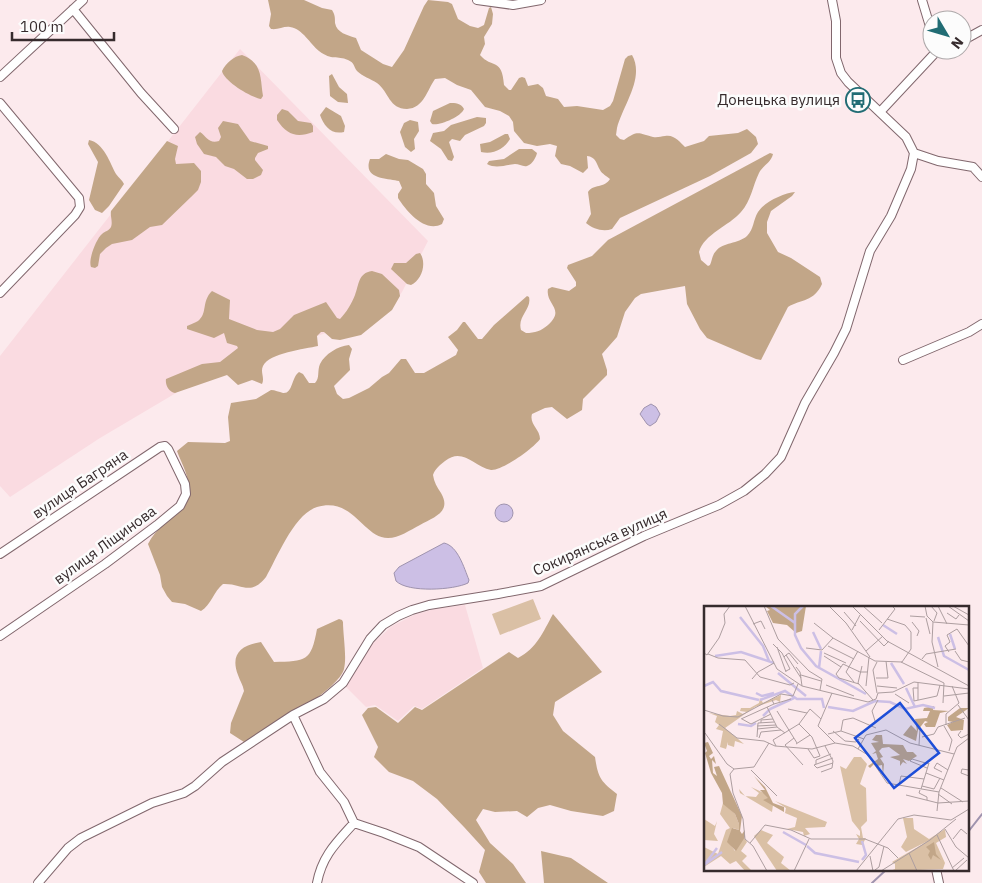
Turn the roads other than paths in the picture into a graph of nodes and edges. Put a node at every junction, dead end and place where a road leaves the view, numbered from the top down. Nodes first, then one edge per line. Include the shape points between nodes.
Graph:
1 (83, 0) edge
2 (477, 0) edge
3 (541, 0) edge
4 (832, 0) edge
5 (73, 9) junction
6 (929, 60) edge
7 (0, 76) edge
8 (0, 103) edge
9 (880, 112) junction
10 (174, 129) dead end
11 (914, 153) junction
12 (982, 177) edge
13 (0, 293) edge
14 (982, 324) edge
15 (904, 360) dead end
16 (172, 456) joint
17 (0, 554) edge
18 (0, 636) edge
19 (293, 715) junction
20 (354, 823) junction
21 (936, 870) edge
22 (38, 883) edge
23 (317, 883) edge
24 (473, 883) edge
25 (939, 883) edge

1 - 5 street
2 - 3 street via 513,5
4 - 9 street via 838,67 848,82
5 - 7 street
5 - 10 street
6 - 9 street
8 - 13 street via 79,198 80,207
9 - 11 street via 906,137
11 - 12 street via 973,167
11 - 19 street, Сокирянська вулиця via 903,190 873,245 846,329 805,403 781,457 766,474 719,504 541,586 428,605 403,613 370,639 338,687 324,699
14 - 15 street
16 - 17 street, вулиця Багряна via 167,447 160,447
16 - 18 street, вулиця Ліщинова via 185,484 186,494 180,506 105,564
19 - 20 street via 320,772 344,802
19 - 22 street, Сокирянська вулиця via 222,762 184,793 152,803 82,838 68,848
20 - 23 street via 330,848 319,869
20 - 24 street via 419,847
21 - 25 street

